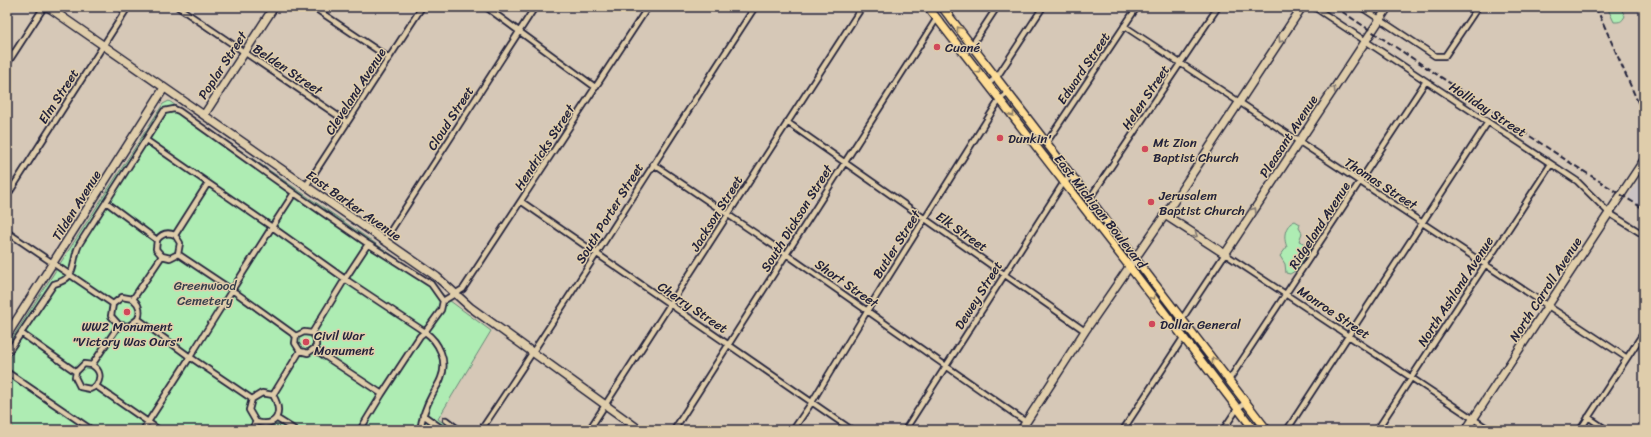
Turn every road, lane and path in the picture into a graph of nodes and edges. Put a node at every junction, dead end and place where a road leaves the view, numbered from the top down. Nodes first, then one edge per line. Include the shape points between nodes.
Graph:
1 (44, 7) edge
2 (48, 7) edge
3 (128, 7) edge
4 (178, 7) edge
5 (274, 7) edge
6 (313, 7) edge
7 (422, 7) edge
8 (486, 7) edge
9 (535, 7) edge
10 (648, 7) edge
11 (755, 7) edge
12 (862, 7) edge
13 (928, 7) edge
14 (942, 7) edge
15 (997, 7) edge
16 (1043, 7) edge
17 (1137, 7) edge
18 (1218, 7) edge
19 (1302, 7) edge
20 (1314, 7) edge
21 (1360, 7) edge
22 (1388, 7) edge
23 (1478, 7) edge
24 (937, 18) junction
25 (1380, 20) junction
26 (1124, 26) junction
27 (519, 31) junction
28 (1365, 41) junction
29 (972, 45) junction
30 (104, 46) junction
31 (244, 53) junction
32 (389, 58) junction
33 (7, 64) edge
34 (1181, 64) junction
35 (997, 77) junction
36 (1426, 81) junction
37 (988, 84) junction
38 (596, 87) junction
39 (164, 88) junction
40 (1009, 93) junction
41 (1000, 99) junction
42 (1239, 102) junction
43 (204, 115) junction
44 (347, 122) junction
45 (787, 122) junction
46 (1488, 122) junction
47 (146, 140) junction
48 (1298, 141) junction
49 (1047, 142) junction
50 (1644, 160) edge
51 (844, 162) junction
52 (653, 164) junction
53 (1551, 164) junction
54 (1073, 176) junction
55 (208, 182) junction
56 (1064, 182) junction
57 (1360, 182) junction
58 (306, 186) junction
59 (294, 193) junction
60 (7, 196) edge
61 (1090, 198) junction
62 (106, 202) junction
63 (522, 202) junction
64 (1609, 213) junction
65 (728, 215) junction
66 (1165, 215) junction
67 (925, 219) junction
68 (1422, 223) junction
69 (272, 227) junction
70 (7, 232) edge
71 (175, 235) junction
72 (1644, 235) edge
73 (157, 240) junction
74 (384, 240) junction
75 (368, 244) junction
76 (178, 254) junction
77 (597, 254) junction
78 (786, 254) junction
79 (1225, 254) junction
80 (162, 256) junction
81 (1135, 257) junction
82 (53, 262) junction
83 (1485, 264) junction
84 (1129, 266) junction
85 (70, 274) junction
86 (1004, 274) junction
87 (345, 279) junction
88 (232, 290) junction
89 (455, 294) junction
90 (1286, 295) junction
91 (133, 299) junction
92 (443, 301) junction
93 (113, 304) junction
94 (671, 305) junction
95 (1548, 306) junction
96 (867, 311) junction
97 (1182, 319) junction
98 (138, 320) junction
99 (119, 325) junction
100 (1085, 331) junction
101 (425, 332) junction
102 (1644, 332) edge
103 (21, 333) junction
104 (312, 334) junction
105 (7, 335) edge
106 (296, 336) junction
107 (1349, 336) junction
108 (1183, 338) junction
109 (729, 344) junction
110 (314, 349) junction
111 (300, 351) junction
112 (534, 352) junction
113 (7, 354) edge
114 (190, 356) junction
115 (1627, 358) junction
116 (92, 365) junction
117 (946, 365) junction
118 (7, 372) edge
119 (76, 372) junction
120 (1411, 378) junction
121 (1229, 380) junction
122 (96, 386) junction
123 (382, 394) junction
124 (273, 395) junction
125 (252, 399) junction
126 (812, 402) junction
127 (1246, 402) junction
128 (605, 406) junction
129 (1237, 409) junction
130 (423, 415) junction
131 (276, 418) junction
132 (1588, 418) junction
133 (1473, 419) junction
134 (446, 420) dead end
135 (148, 422) junction
136 (256, 422) junction
137 (1026, 422) junction
138 (92, 430) edge
139 (143, 430) edge
140 (159, 430) edge
141 (251, 430) edge
142 (295, 430) edge
143 (360, 430) edge
144 (420, 430) edge
145 (444, 430) edge
146 (459, 430) edge
147 (481, 430) edge
148 (589, 430) edge
149 (640, 430) edge
150 (674, 430) edge
151 (793, 430) edge
152 (852, 430) edge
153 (905, 430) edge
154 (1021, 430) edge
155 (1123, 430) edge
156 (1223, 430) edge
157 (1254, 430) edge
158 (1267, 430) edge
159 (1287, 430) edge
160 (1377, 430) edge
161 (1466, 430) edge
162 (1490, 430) edge
163 (1580, 430) edge
164 (1607, 430) edge

1 - 33 street
2 - 30 street, East Barker Avenue
3 - 30 street, Elm Street
4 - 31 street, Belden Street
5 - 31 street, Poplar Street
6 - 32 street
7 - 32 street, Cleveland Avenue
8 - 27 street
9 - 27 street, Cloud Street
10 - 38 street, Hendricks Street
11 - 52 street, South Porter Street
12 - 45 street, Jackson Street
13 - 24 main road, East Michigan Boulevard
29 -> 14 main road, East Michigan Boulevard
15 - 29 street
16 - 35 street
17 - 26 street, Edward Street
18 - 34 street, Helen Street
19 -> 42 street
20 - 28 street, Holliday Street
21 - 25 street
22 - 25 street, Pleasant Avenue
23 - 25 street via 1445,56 1440,58
24 -> 37 main road, East Michigan Boulevard
24 - 51 street, South Dickson Street
25 - 28 street, Pleasant Avenue
26 - 34 street, Thomas Street
26 - 49 street, Edward Street
27 - 38 street
27 - 74 street, Cloud Street
28 - 36 street, Holliday Street
48 -> 28 street, Pleasant Avenue
29 - 35 main road, East Michigan Boulevard
30 - 39 street, East Barker Avenue
30 - 60 street, Elm Street
31 - 43 street, Poplar Street
31 - 44 street, Belden Street
32 - 44 street, Cleveland Avenue
34 - 42 street, Thomas Street
34 - 61 street, Helen Street
35 - 37 street
35 - 40 main road, East Michigan Boulevard
36 - 46 street, Holliday Street
36 - 57 street, Ridgeland Avenue
37 - 41 main road, East Michigan Boulevard
38 - 63 street, Hendricks Street
39 - 43 street, East Barker Avenue
39 - 82 street, Tilden Avenue
40 - 41 street, Butler Street
40 - 49 main road, East Michigan Boulevard
41 -> 56 main road, East Michigan Boulevard
41 - 67 street, Butler Street
42 - 48 street, Thomas Street
42 - 66 street
43 - 58 street, East Barker Avenue
44 - 58 street, Cleveland Avenue
45 - 51 street, Elk Street
45 - 65 street, Jackson Street
46 - 53 street, Holliday Street
46 - 68 street
47 - 55 street
47 - 59 street via 164,112 174,109
47 - 62 street
48 - 57 street, Thomas Street
79 -> 48 street, Pleasant Avenue
49 - 54 main road, East Michigan Boulevard
50 - 64 street, North Carroll Avenue
51 - 67 street, Elk Street
51 - 78 street, South Dickson Street
52 - 65 street, Short Street
52 - 77 street, South Porter Street
53 - 64 street, Holliday Street via 1577,181
53 - 83 street, North Ashland Avenue
54 - 56 street, Dewey Street
54 - 61 main road, East Michigan Boulevard
55 - 69 street
55 - 71 street
56 - 84 main road, East Michigan Boulevard
56 - 86 street, Dewey Street
57 - 68 street, Thomas Street
57 - 90 street, Ridgeland Avenue
58 - 74 street, East Barker Avenue
59 - 69 street
59 - 75 street
61 - 81 main road, East Michigan Boulevard
62 - 73 street
62 - 85 street via 75,251 76,260
63 - 77 street, Cherry Street
63 - 89 street, Hendricks Street via 463,290
64 - 72 street, Holliday Street
64 - 95 street, North Carroll Avenue
65 - 78 street, Short Street
65 - 94 street, Jackson Street
66 -> 79 street, Monroe Street
66 - 81 street
67 - 86 street, Elk Street
67 - 96 street, Butler Street
68 - 83 street, Thomas Street
68 - 107 street
69 - 87 street
69 - 88 street
70 - 82 street
71 - 73 street via 167,233
71 - 76 street via 180,243
73 - 80 street via 156,249
74 - 89 street, East Barker Avenue via 437,277
75 - 87 street
75 - 92 street via 431,284
76 - 80 street via 170,258
76 - 88 street
77 - 94 street, Cherry Street
77 - 112 street, South Porter Street
78 - 96 street, Short Street
78 - 109 street, South Dickson Street
79 - 90 street, Monroe Street
79 - 97 street, Pleasant Avenue
80 - 91 street
81 - 84 street
81 - 97 main road, East Michigan Boulevard
82 - 85 street
82 - 105 street, Tilden Avenue
83 - 95 street, Thomas Street
83 - 120 street, North Ashland Avenue
84 - 100 street
84 -> 108 main road, East Michigan Boulevard
85 - 93 street
85 - 103 street via 54,284
86 - 100 street, Elk Street
86 - 117 street, Dewey Street
87 - 101 street
87 - 104 street
88 - 106 street
88 - 114 street
89 - 92 street, Hendricks Street
89 - 112 street, East Barker Avenue
90 - 107 street, Monroe Street
90 - 121 street, Ridgeland Avenue
91 - 93 street via 122,297
91 - 98 street via 140,310
92 - 101 street via 441,310
93 - 99 street via 111,316
94 - 109 street, Cherry Street
94 - 128 street, Jackson Street
95 - 115 street, Thomas Street
95 - 133 street, North Carroll Avenue
96 - 117 street, Short Street
96 - 126 street, Butler Street
121 -> 97 main road, East Michigan Boulevard
98 - 99 street via 129,326
98 - 114 street
99 - 116 street
100 - 137 street
101 - 123 street
101 - 130 street via 438,346 444,370
102 - 115 street
103 - 113 street
103 - 119 street
104 - 106 street via 304,332
104 - 110 street via 316,341
106 - 111 street via 295,344
107 - 120 street, Monroe Street
107 - 159 street
108 - 129 main road, East Michigan Boulevard
108 - 155 street
109 - 126 street, Cherry Street
109 - 150 street, South Dickson Street
110 - 111 street via 308,353
110 - 123 street
111 - 124 street
112 - 128 street, East Barker Avenue
112 - 147 street, South Porter Street
114 - 125 street
114 - 135 street
115 - 132 street
116 - 119 street via 84,364
116 - 122 street via 100,374
117 - 137 street, Short Street
117 - 153 street, Dewey Street
118 - 138 street
119 - 122 street via 75,377 80,387 90,389
120 - 133 street, Monroe Street
120 - 160 street, North Ashland Avenue
121 - 127 main road, East Michigan Boulevard
122 - 135 street
123 - 143 street
124 - 125 street via 262,393
124 - 131 street via 279,410
125 - 136 street via 250,410
126 - 151 street, Butler Street
126 - 152 street, Cherry Street
127 - 129 street
127 - 158 main road, East Michigan Boulevard
128 - 148 street, Jackson Street
128 - 149 street, East Barker Avenue
129 - 156 street
129 - 157 main road, East Michigan Boulevard
130 - 144 street
130 - 145 street
131 - 136 street via 264,424
131 - 142 street
132 - 163 street
132 - 164 street
133 - 161 street, North Carroll Avenue
133 - 162 street, Monroe Street
134 - 146 street
135 - 139 street
135 - 140 street
136 - 141 street
137 - 154 street

